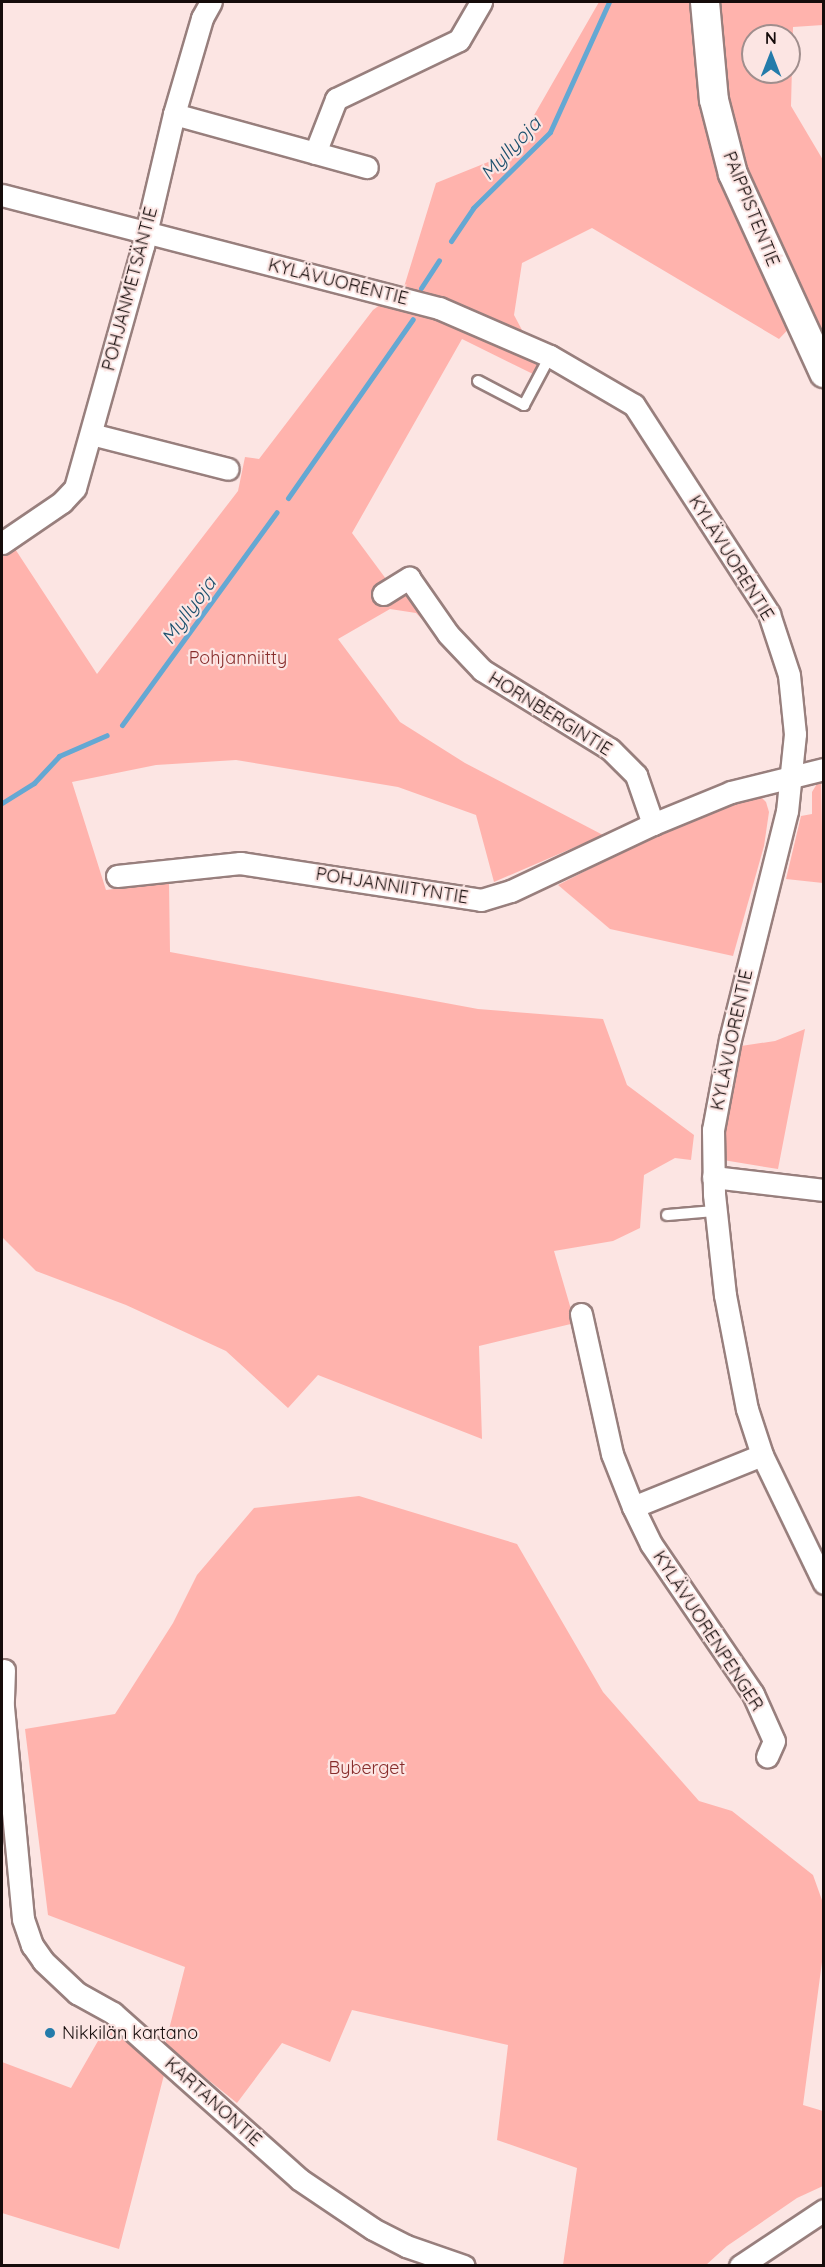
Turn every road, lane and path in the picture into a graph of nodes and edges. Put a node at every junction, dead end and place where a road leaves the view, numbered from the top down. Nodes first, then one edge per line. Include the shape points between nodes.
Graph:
1 (211, 2) edge
2 (481, 2) edge
3 (705, 2) edge
4 (174, 114) junction
5 (315, 153) junction
6 (367, 167) dead end
7 (2, 195) edge
8 (146, 234) junction
9 (550, 356) junction
10 (824, 373) edge
11 (478, 381) dead end
12 (91, 434) junction
13 (228, 469) dead end
14 (2, 543) edge
15 (383, 594) dead end
16 (824, 770) edge
17 (787, 777) junction
18 (653, 824) junction
19 (117, 876) dead end
20 (713, 1177) junction
21 (824, 1190) edge
22 (715, 1211) junction
23 (667, 1215) dead end
24 (581, 1314) dead end
25 (762, 1455) junction
26 (633, 1507) junction
27 (824, 1583) edge
28 (3, 1670) dead end
29 (767, 1757) dead end
30 (824, 2210) edge
31 (464, 2265) edge
32 (740, 2265) edge

1 - 4 street, POHJANMETSÄNTIE via 202,18
2 - 5 street via 459,40 336,99
3 - 10 street, PAIPPISTENTIE via 714,100 732,174
4 - 5 street
4 - 8 street, POHJANMETSÄNTIE
5 - 6 street
7 - 8 street, KYLÄVUORENTIE
8 - 9 street, KYLÄVUORENTIE via 439,308
8 - 12 street, POHJANMETSÄNTIE
9 - 11 lane via 525,405
9 - 17 street, KYLÄVUORENTIE via 634,405 769,614 789,675 795,734
12 - 13 street
12 - 14 street, POHJANMETSÄNTIE via 75,488 62,502
15 - 18 street, HORNBERGINTIE via 409,578 448,634 482,670 610,748 636,775
16 - 17 street, POHJANNIITYNTIE
17 - 18 street, POHJANNIITYNTIE via 752,784
17 - 20 street, KYLÄVUORENTIE via 786,810 728,1050 713,1130
18 - 19 street, POHJANNIITYNTIE via 511,891 481,900 240,863
20 - 21 street
20 - 22 street, KYLÄVUORENTIE
22 - 23 lane
22 - 25 street, KYLÄVUORENTIE via 737,1366
24 - 26 street, KYLÄVUORENPENGER via 612,1454
25 - 26 street
25 - 27 street, KYLÄVUORENTIE
26 - 29 street, KYLÄVUORENPENGER via 651,1544 753,1694 774,1741
28 - 31 street, KARTANONTIE via 23,1919 43,1962 77,1993 114,2013 299,2179 373,2229 406,2246
30 - 32 street

